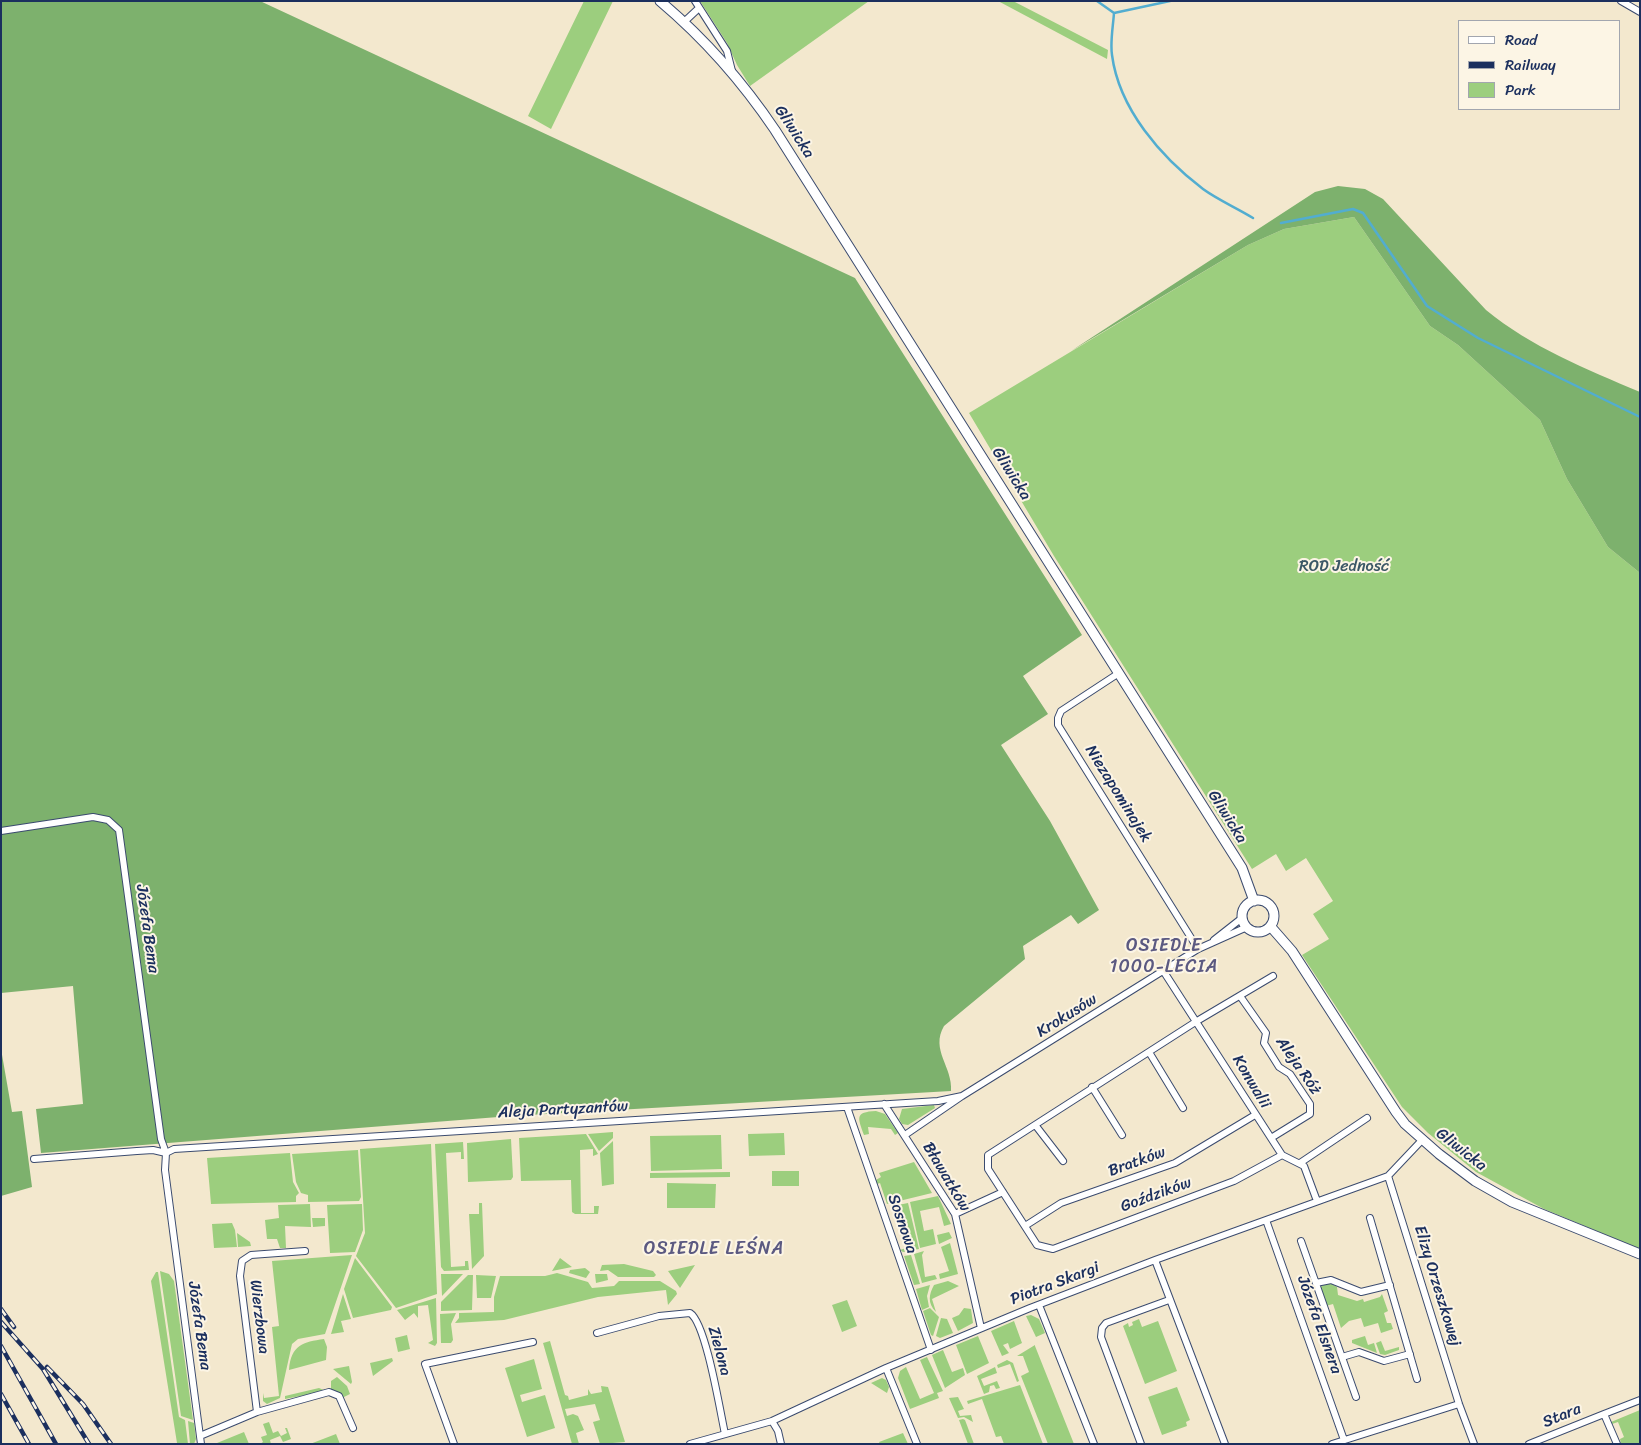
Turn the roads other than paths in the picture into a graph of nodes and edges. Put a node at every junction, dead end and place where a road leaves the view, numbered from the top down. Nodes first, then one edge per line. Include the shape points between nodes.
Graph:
1 (660, 1) edge
2 (695, 1) edge
3 (1621, 1) edge
4 (699, 8) junction
5 (1640, 12) edge
6 (684, 22) junction
7 (732, 71) junction
8 (1119, 673) junction
9 (1, 831) edge
10 (1254, 900) junction
11 (1242, 918) junction
12 (1271, 927) junction
13 (1247, 928) junction
14 (1211, 942) junction
15 (1198, 949) junction
16 (1164, 972) junction
17 (1273, 976) dead end
18 (1240, 996) junction
19 (1197, 1021) junction
20 (1149, 1052) junction
21 (1092, 1087) junction
22 (962, 1096) junction
23 (884, 1104) junction
24 (847, 1107) junction
25 (1184, 1108) dead end
26 (1255, 1116) junction
27 (1367, 1118) dead end
28 (1036, 1126) junction
29 (905, 1135) junction
30 (1122, 1136) dead end
31 (1272, 1138) junction
32 (1422, 1139) junction
33 (166, 1153) junction
34 (1282, 1155) junction
35 (34, 1159) dead end
36 (1063, 1161) dead end
37 (1300, 1163) junction
38 (1388, 1176) junction
39 (1003, 1192) junction
40 (1317, 1201) junction
41 (955, 1214) junction
42 (1370, 1218) dead end
43 (1266, 1220) junction
44 (1025, 1226) junction
45 (1301, 1241) dead end
46 (305, 1251) dead end
47 (1640, 1254) edge
48 (1154, 1260) junction
49 (1316, 1283) junction
50 (1390, 1285) junction
51 (1169, 1300) junction
52 (1039, 1305) junction
53 (981, 1328) junction
54 (597, 1333) dead end
55 (533, 1342) dead end
56 (931, 1350) junction
57 (1410, 1354) junction
58 (1342, 1356) junction
59 (886, 1368) junction
60 (1417, 1379) dead end
61 (1356, 1397) dead end
62 (1640, 1400) edge
63 (1459, 1404) junction
64 (257, 1412) junction
65 (1604, 1414) junction
66 (772, 1421) junction
67 (353, 1428) dead end
68 (725, 1434) junction
69 (200, 1436) junction
70 (1344, 1440) junction
71 (201, 1444) edge
72 (454, 1444) edge
73 (690, 1444) edge
74 (781, 1444) edge
75 (917, 1444) edge
76 (1094, 1444) edge
77 (1141, 1444) edge
78 (1226, 1444) edge
79 (1332, 1444) edge
80 (1474, 1444) edge
81 (1529, 1444) edge
82 (1617, 1444) edge

1 - 6 main road, Gliwicka
2 - 4 street, Gliwicka
3 - 5 street
4 - 6 street
4 - 7 street, Gliwicka via 727,51
6 - 7 main road, Gliwicka
7 - 8 main road, Gliwicka via 804,174
8 - 10 main road, Gliwicka via 1242,868
8 - 15 street, Niezapominajek via 1061,712 1058,726
9 - 33 street, Józefa Bema via 93,817 108,820 119,830 161,1139
10 - 11 main road via 1245,907
10 - 12 main road via 1266,902 1272,908 1274,918
11 - 13 main road
11 - 14 street, Krokusów
12 - 13 main road via 1259,932
12 - 32 main road, Gliwicka via 1292,951 1396,1112
13 - 14 street, Krokusów
14 - 15 street, Krokusów
15 - 16 street, Krokusów
16 - 19 street, Konwalii
16 - 22 street, Krokusów
17 - 18 street
18 - 19 street
18 - 31 street, Aleja Róż via 1266,1033 1264,1043 1279,1067 1290,1074 1310,1104 1310,1114
19 - 20 street
19 - 26 street, Konwalii
20 - 21 street
20 - 25 street
21 - 28 street
21 - 30 street
22 - 23 street, Aleja Partyzantów via 938,1101
22 - 29 street, Krokusów
23 - 24 street, Aleja Partyzantów
23 - 29 street, Bławatków
24 - 33 street, Aleja Partyzantów via 182,1148
24 - 56 street, Sosnowa
26 - 31 street, Konwalii
26 - 44 street, Bratków via 1175,1163 1062,1203
27 - 37 street
28 - 36 street
28 - 39 street via 988,1155 988,1169
29 - 41 street, Bławatków
31 - 34 street, Konwalii
32 - 38 street, Piotra Skargi
32 - 47 main road, Gliwicka via 1458,1169 1493,1192
33 - 35 street via 153,1150
33 - 69 street, Józefa Bema via 165,1170
34 - 37 street
34 - 44 street, Goździków via 1234,1181 1053,1249 1037,1245
37 - 40 street
38 - 40 street, Piotra Skargi
38 - 63 street, Elizy Orzeszkowej
39 - 41 street
39 - 44 street
40 - 43 street, Piotra Skargi
41 - 53 street, Bławatków
42 - 50 street
43 - 48 street, Piotra Skargi
43 - 70 street, Józefa Elsnera
45 - 49 street, Józefa Elsnera
46 - 64 street, Wierzbowa via 251,1255 242,1261 240,1276
48 - 51 street
48 - 52 street, Piotra Skargi
49 - 50 street via 1331,1280 1361,1292
49 - 58 street, Józefa Elsnera
50 - 57 street
51 - 77 street via 1106,1323 1102,1328 1101,1337
51 - 78 street
52 - 53 street, Piotra Skargi
52 - 76 street
53 - 56 street, Piotra Skargi
54 - 68 street, Zielona via 659,1316 694,1315 705,1340
55 - 72 street via 425,1364
56 - 59 street, Piotra Skargi
57 - 58 street via 1384,1361 1359,1352
57 - 60 street
58 - 61 street, Józefa Elsnera
59 - 66 street, Piotra Skargi
59 - 75 street
62 - 65 street, Stara
63 - 70 street
63 - 80 street, Elizy Orzeszkowej
64 - 67 street via 329,1392 339,1396
64 - 69 street
65 - 81 street, Stara
65 - 82 street, Stara
66 - 68 street, Piotra Skargi
66 - 74 street
68 - 73 street, Piotra Skargi
69 - 71 street, Józefa Bema
70 - 79 street

